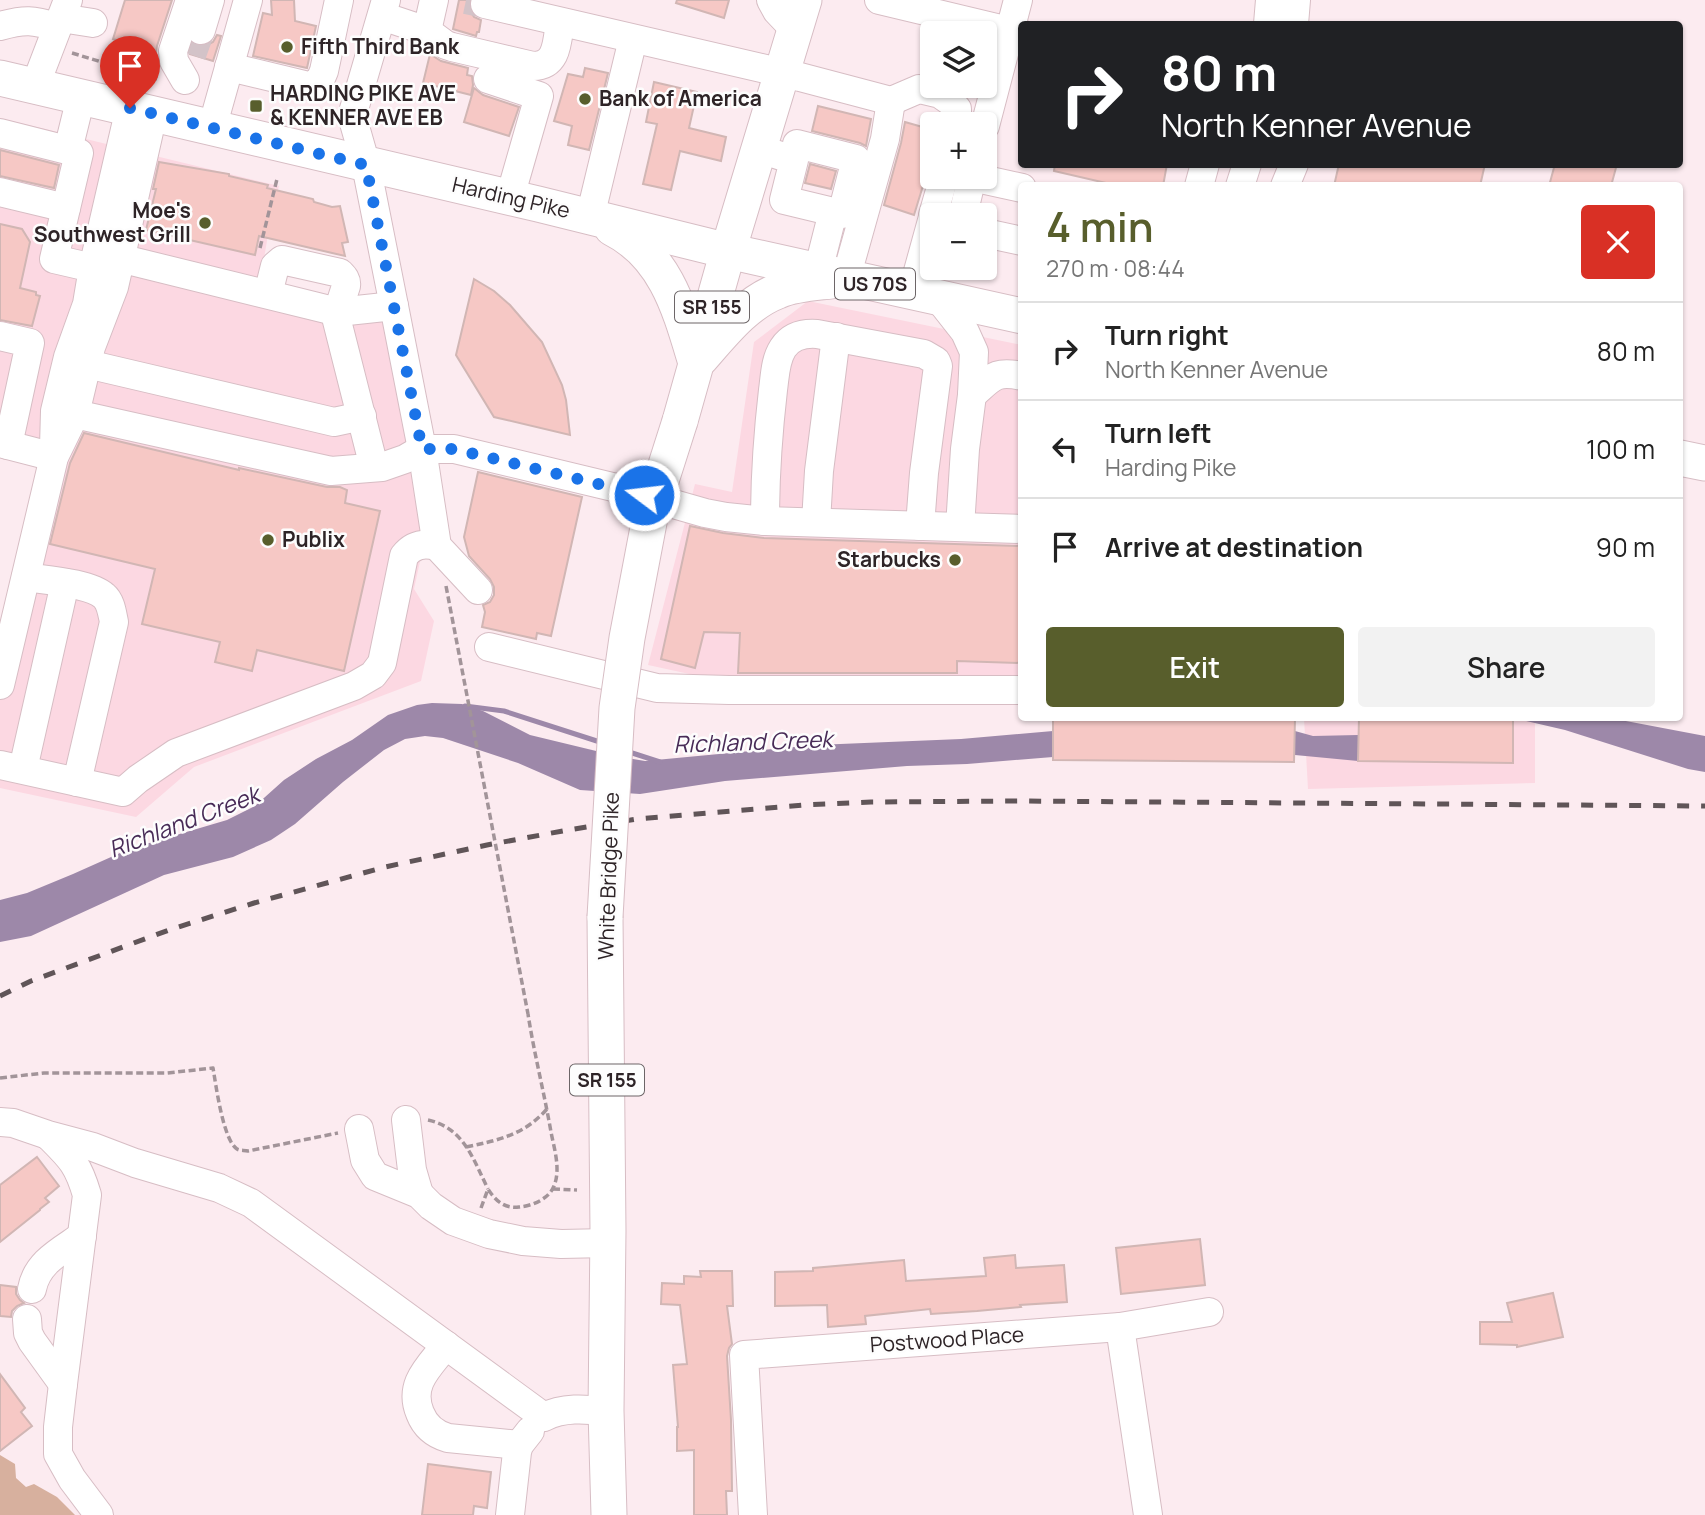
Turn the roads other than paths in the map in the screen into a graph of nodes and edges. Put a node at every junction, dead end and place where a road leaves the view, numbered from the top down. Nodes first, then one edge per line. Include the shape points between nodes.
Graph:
1 (190, 0) edge
2 (210, 0) edge
3 (248, 0) edge
4 (339, 0) edge
5 (435, 0) edge
6 (771, 0) edge
7 (879, 0) edge
8 (1018, 0) edge
9 (1270, 0) edge
10 (1296, 0) edge
11 (485, 4) dead end
12 (384, 8) edge
13 (62, 15) edge
14 (800, 15) edge
15 (1268, 21) edge
16 (1294, 21) edge
17 (560, 22) junction
18 (93, 23) dead end
19 (0, 26) edge
20 (427, 31) junction
21 (1016, 32) edge
22 (633, 39) junction
23 (327, 59) junction
24 (184, 61) junction
25 (229, 67) junction
26 (366, 68) junction
27 (783, 73) junction
28 (0, 78) edge
29 (488, 79) dead end
30 (35, 86) junction
31 (81, 97) junction
32 (891, 101) junction
33 (957, 112) edge
34 (990, 112) edge
35 (153, 114) junction
36 (212, 128) junction
37 (0, 133) edge
38 (760, 149) junction
39 (68, 150) junction
40 (794, 160) junction
41 (366, 165) junction
42 (997, 182) edge
43 (1018, 187) edge
44 (0, 192) edge
45 (510, 198) junction
46 (66, 208) junction
47 (833, 212) junction
48 (590, 217) junction
49 (997, 236) edge
50 (1018, 240) edge
51 (728, 251) junction
52 (104, 260) junction
53 (832, 275) junction
54 (927, 280) edge
55 (268, 295) junction
56 (926, 296) junction
57 (385, 307) junction
58 (338, 312) junction
59 (1018, 315) edge
60 (0, 335) edge
61 (836, 337) junction
62 (696, 363) junction
63 (87, 364) junction
64 (1018, 375) edge
65 (972, 395) junction
66 (75, 414) junction
67 (362, 416) junction
68 (4, 444) edge
69 (422, 449) junction
70 (54, 457) junction
71 (1683, 459) edge
72 (1705, 463) edge
73 (374, 467) junction
74 (765, 521) junction
75 (816, 522) junction
76 (920, 526) junction
77 (960, 527) junction
78 (1018, 529) edge
79 (437, 546) junction
80 (26, 577) junction
81 (65, 583) junction
82 (478, 590) dead end
83 (489, 647) dead end
84 (0, 685) edge
85 (1018, 690) edge
86 (11, 767) edge
87 (77, 782) junction
88 (406, 1120) road end
89 (0, 1122) edge
90 (359, 1129) road end
91 (48, 1135) junction
92 (135, 1163) junction
93 (419, 1194) junction
94 (87, 1195) junction
95 (82, 1236) junction
96 (608, 1242) junction
97 (32, 1289) dead end
98 (1209, 1312) dead end
99 (27, 1320) dead end
100 (1120, 1327) junction
101 (446, 1345) junction
102 (63, 1384) junction
103 (606, 1411) junction
104 (544, 1417) junction
105 (519, 1445) junction
106 (99, 1515) edge
107 (510, 1515) edge
108 (609, 1515) edge
109 (753, 1515) edge
110 (1148, 1515) edge

1 - 24 street via 173,51 174,61
2 - 24 street
3 - 25 street
4 - 23 street
5 - 20 street
6 - 14 street via 777,11
7 - 21 street
8 - 21 street
9 - 15 street
10 - 16 street
11 - 17 street
12 - 20 street
12 - 26 street
13 - 18 street
13 - 19 street
13 - 30 street
14 - 27 main road, White Bridge Pike
17 - 20 street via 552,57 541,66 452,47
17 - 22 street
21 - 34 street
22 - 27 street
22 - 48 street
23 - 25 street via 313,87
23 - 26 street
24 - 35 street
25 - 36 street
26 - 41 street via 352,116
27 - 32 street
27 - 38 main road, White Bridge Pike
28 - 30 main road, Harding Pike / US 70S
29 - 45 street via 539,96
30 - 31 main road, Harding Pike / US 70S
31 - 35 main road, Harding Pike / US 70S
31 - 39 street
32 - 33 street via 919,89 940,94
32 - 53 street via 885,139
35 - 36 main road, Harding Pike / US 70S
35 - 52 street
36 - 41 main road, Harding Pike / US 70S
37 - 39 street
38 - 40 street
38 - 51 main road, White Bridge Pike
39 - 46 street via 79,153
40 - 47 street via 784,200
40 - 47 street via 797,144 856,159 842,214
41 - 45 main road, Harding Pike / US 70S
41 - 57 street
42 - 43 street
44 - 46 street
45 - 48 main road, Harding Pike / US 70S
46 - 52 street via 54,259
47 - 53 street
48 - 51 main road, Harding Pike / US 70S
48 - 62 main road via 624,234 662,273
49 - 50 street
51 - 53 main road, Harding Pike / US 70S
51 - 62 main road, White Bridge Pike / SR 155
52 - 55 street
52 - 63 street via 114,287
52 - 70 street via 68,357 55,411
53 - 56 main road, Harding Pike / US 70S
53 - 62 main road via 762,298
54 - 56 street
55 - 58 street
55 - 58 street via 275,266 282,260 328,270 340,273 347,282
56 - 59 main road, Harding Pike / US 70S
56 - 65 street via 970,341
57 - 58 street
57 - 69 street
58 - 67 street
60 - 68 street via 30,343
61 - 74 street via 798,335 780,354 769,425
61 - 75 street
61 - 76 street via 924,354 936,361
62 - 96 main road, White Bridge Pike / SR 155, bridge via 651,512 617,708 605,917
63 - 66 street
63 - 67 street via 334,422
64 - 65 street via 995,375
65 - 77 street
66 - 70 street
66 - 73 street via 331,471
67 - 73 street
68 - 70 street
69 - 73 street
69 - 74 street via 454,449 705,513
69 - 79 street
70 - 80 street
71 - 72 main road
74 - 75 street
75 - 76 street
76 - 77 street
77 - 78 street
79 - 82 street
79 - 87 street via 424,543 404,556 382,663 366,680 176,753 123,792
80 - 81 street
80 - 84 street
81 - 86 street
81 - 87 street via 103,595 114,622
83 - 85 street via 657,688
86 - 87 street
88 - 93 street
89 - 91 street
90 - 93 street via 365,1160 375,1176
91 - 92 street
91 - 94 street via 76,1166
92 - 94 street via 110,1170
92 - 101 street via 241,1197
93 - 96 street via 453,1221 489,1234 561,1244
94 - 95 street
95 - 97 street via 43,1265
95 - 102 street
96 - 103 main road, White Bridge Pike / SR 155
98 - 100 street
99 - 102 street via 32,1341
100 - 109 street, Postwood Place via 744,1355
100 - 110 street
101 - 104 street
101 - 105 street via 416,1388 415,1399 428,1427 448,1438
102 - 106 street via 58,1454
103 - 104 street via 578,1409
103 - 108 main road, White Bridge Pike / SR 155
104 - 105 street
105 - 107 street

